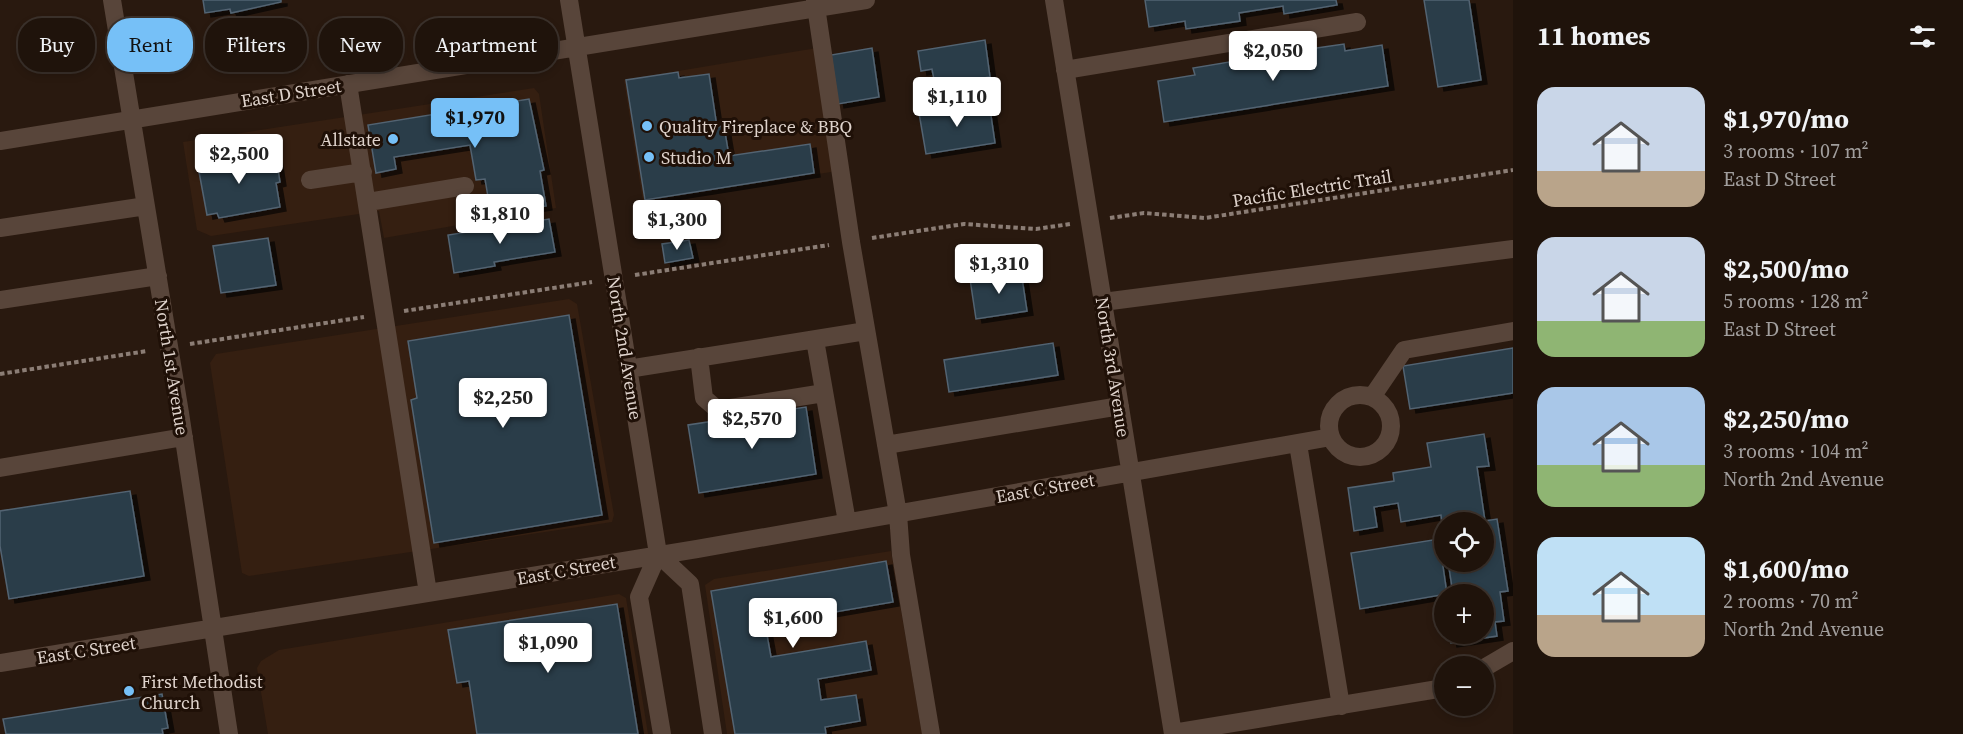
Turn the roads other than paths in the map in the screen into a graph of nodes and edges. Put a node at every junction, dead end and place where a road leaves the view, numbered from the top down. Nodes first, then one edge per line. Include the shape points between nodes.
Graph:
1 (112, 0) edge
2 (569, 0) edge
3 (866, 0) edge
4 (1054, 0) edge
5 (815, 4) edge
6 (1358, 22) dead end
7 (576, 45) junction
8 (1065, 70) junction
9 (348, 84) junction
10 (132, 119) junction
11 (0, 141) edge
12 (363, 172) junction
13 (310, 180) dead end
14 (465, 186) dead end
15 (368, 202) junction
16 (146, 206) junction
17 (0, 228) edge
18 (1513, 249) edge
19 (158, 276) junction
20 (0, 300) edge
21 (1103, 302) junction
22 (866, 331) junction
23 (1513, 331) edge
24 (815, 339) junction
25 (699, 357) junction
26 (628, 369) junction
27 (824, 393) junction
28 (1372, 397) junction
29 (1120, 406) junction
30 (184, 437) junction
31 (1331, 437) junction
32 (1298, 444) junction
33 (886, 445) junction
34 (0, 468) edge
35 (1131, 474) junction
36 (898, 514) junction
37 (847, 522) junction
38 (658, 554) junction
39 (428, 593) junction
40 (214, 629) junction
41 (1513, 651) edge
42 (1494, 662) edge
43 (0, 663) edge
44 (1434, 690) edge
45 (1341, 706) junction
46 (229, 734) edge
47 (662, 734) edge
48 (713, 734) edge
49 (931, 734) edge
50 (1173, 734) edge

1 - 10 street, North 1st Avenue
2 - 7 street, North 2nd Avenue
3 - 5 street, East D Street
4 - 8 street, North 3rd Avenue
5 - 7 street, East D Street
5 - 22 street
6 - 8 street
7 - 9 street, East D Street
7 - 26 street, North 2nd Avenue
8 - 21 street, North 3rd Avenue
9 - 10 street, East D Street
9 - 12 street
10 - 11 street, East D Street
10 - 16 street, North 1st Avenue
12 - 13 street
12 - 15 street
14 - 15 street
15 - 39 street
16 - 17 street
16 - 19 street, North 1st Avenue
18 - 21 street
19 - 20 street
19 - 30 street, North 1st Avenue
21 - 29 street, North 3rd Avenue
22 - 24 street
22 - 33 street
23 - 28 street via 1404,350
24 - 25 street
24 - 27 street
25 - 26 street
25 - 27 street via 704,398 718,410
26 - 38 street, North 2nd Avenue
27 - 37 street
28 - 31 street via 1342,400 1330,417
28 - 31 street via 1388,410 1392,420 1392,431 1383,449 1364,458 1353,457 1336,447
29 - 33 street
29 - 35 street, North 3rd Avenue
30 - 34 street
30 - 40 street, North 1st Avenue
31 - 32 street, East C Street
32 - 35 street, East C Street
32 - 45 street
33 - 36 street
35 - 36 street, East C Street
35 - 50 street, North 3rd Avenue
36 - 37 street, East C Street
36 - 49 street via 901,555
37 - 38 street, East C Street
38 - 39 street, East C Street
38 - 47 street via 639,597
38 - 48 street via 690,584
39 - 40 street, East C Street
40 - 43 street, East C Street
40 - 46 street, North 1st Avenue
41 - 42 street
44 - 45 street
45 - 50 street

